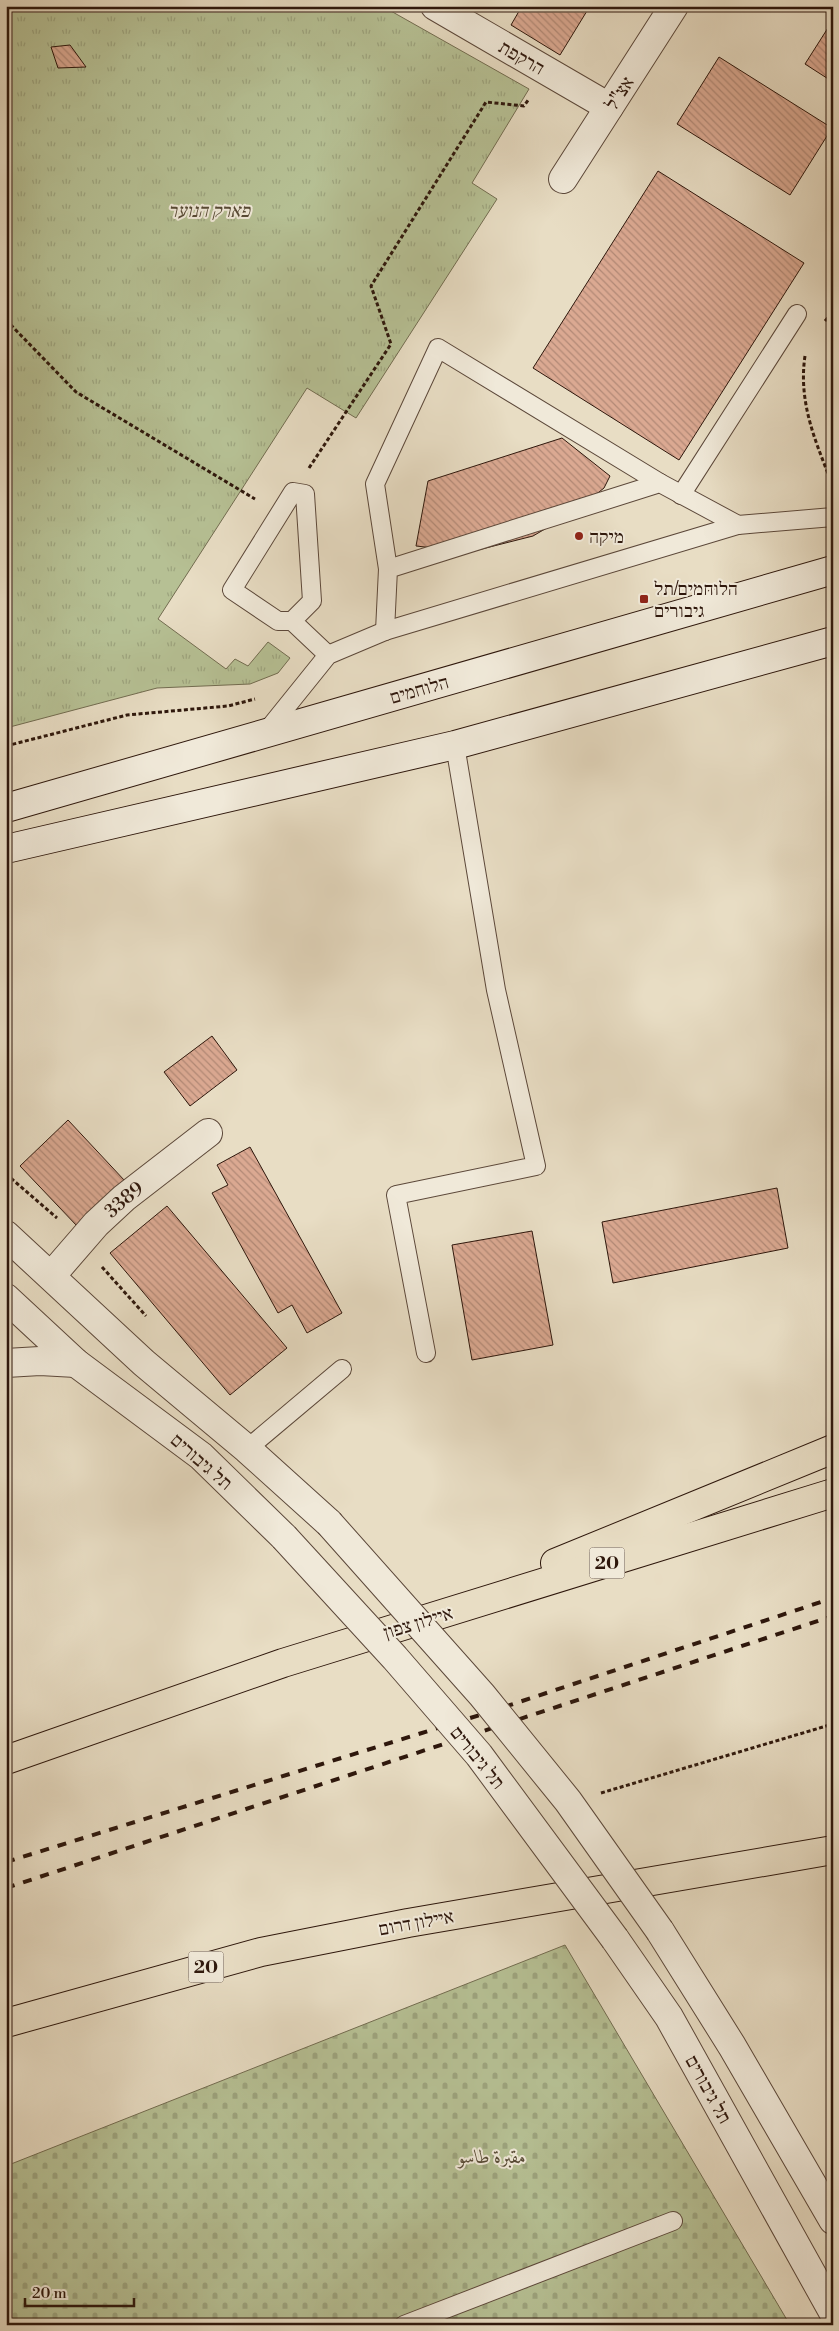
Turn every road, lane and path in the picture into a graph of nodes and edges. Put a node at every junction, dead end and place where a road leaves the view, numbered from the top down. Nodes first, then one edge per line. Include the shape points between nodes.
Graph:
1 (435, 6) edge
2 (674, 6) edge
3 (548, 72) junction
4 (610, 107) junction
5 (562, 179) dead end
6 (833, 312) edge
7 (797, 314) dead end
8 (6, 320) edge
9 (821, 326) dead end
10 (808, 349) dead end
11 (660, 484) junction
12 (833, 486) edge
13 (292, 492) junction
14 (681, 495) junction
15 (280, 514) junction
16 (833, 517) edge
17 (738, 525) junction
18 (388, 569) junction
19 (833, 570) edge
20 (292, 621) junction
21 (385, 631) junction
22 (833, 641) edge
23 (328, 655) junction
24 (306, 683) junction
25 (266, 733) junction
26 (456, 745) junction
27 (6, 746) edge
28 (6, 808) edge
29 (6, 849) edge
30 (208, 1133) dead end
31 (6, 1174) edge
32 (59, 1220) dead end
33 (6, 1235) edge
34 (98, 1262) dead end
35 (51, 1276) junction
36 (6, 1298) edge
37 (147, 1318) dead end
38 (426, 1353) dead end
39 (6, 1363) edge
40 (76, 1363) junction
41 (342, 1369) dead end
42 (247, 1449) junction
43 (833, 1449) edge
44 (833, 1493) edge
45 (380, 1634) junction
46 (833, 1724) edge
47 (6, 1760) edge
48 (613, 1789) dead end
49 (833, 1850) edge
50 (6, 2023) edge
51 (833, 2220) edge
52 (674, 2221) dead end
53 (833, 2312) edge
54 (404, 2325) edge

1 - 3 street, הרקפת
2 - 4 street, אצ"ל
3 - 4 street, הרקפת
3 - 13 path via 524,106 486,102 371,286 391,344
4 - 5 street, אצ"ל
6 - 9 path
7 - 14 lane
8 - 15 path via 76,392
10 - 12 path via 804,357 802,387 808,424
11 - 14 lane
11 - 18 lane
11 - 18 lane via 438,348 375,484
13 - 15 lane
13 - 20 lane via 305,494 312,601
14 - 17 lane
15 - 20 lane via 232,590 278,621
16 - 17 lane
17 - 21 lane
18 - 21 lane
19 - 25 street, הלוחמים
20 - 23 lane
21 - 23 lane
22 - 26 street
23 - 24 lane
24 - 25 lane
24 - 27 path via 228,706 127,715
25 - 28 street, הלוחמים
26 - 29 street
26 - 38 lane via 496,990 536,1166 396,1195
30 - 35 street, 3389 via 124,1198 96,1224
31 - 32 path
33 - 35 street, תל גיבורים
34 - 37 path
35 - 42 street, תל גיבורים via 144,1362
36 - 40 street, תל גיבורים
39 - 40 street
40 - 53 street, תל גיבורים, bridge via 201,1456 284,1537 479,1755 669,2017
41 - 42 lane
42 - 51 street, תל גיבורים, bridge via 329,1523 388,1587 488,1702 568,1801 660,1931 732,2046
43 - 45 highway
44 - 45 highway, איילון צפון / 20
45 - 47 highway, איילון צפון / 20 via 283,1663
46 - 48 path
49 - 50 highway, איילון דרום / 20 via 408,1923 260,1952
52 - 54 lane

